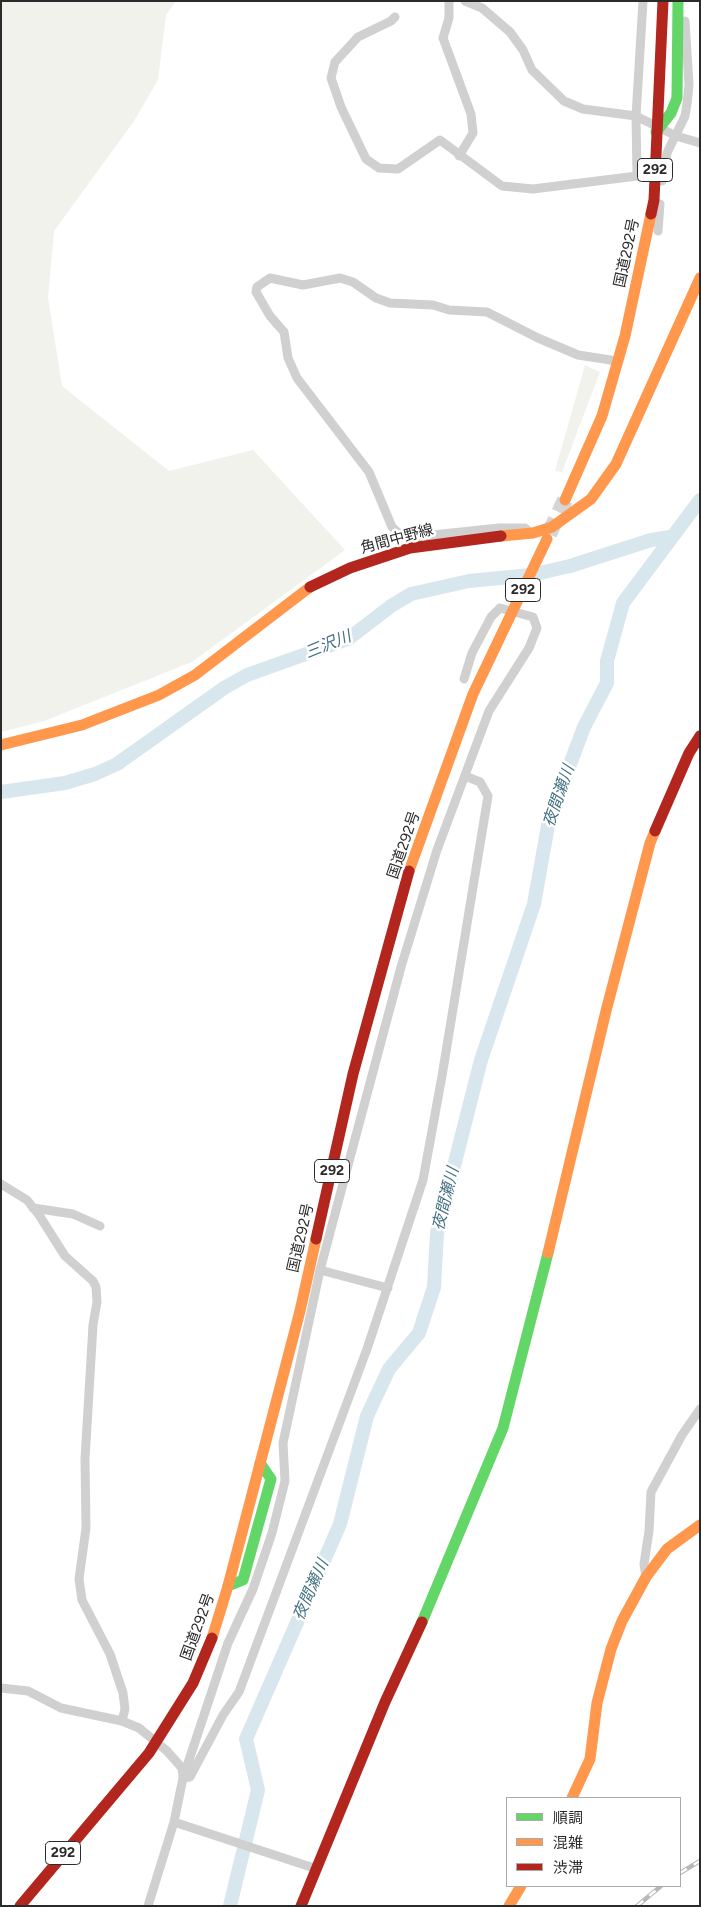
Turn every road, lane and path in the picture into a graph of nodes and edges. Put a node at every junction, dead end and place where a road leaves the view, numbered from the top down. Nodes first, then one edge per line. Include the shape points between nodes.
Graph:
1 (449, 1) edge
2 (465, 1) edge
3 (643, 1) edge
4 (652, 1) edge
5 (663, 1) edge
6 (678, 1) edge
7 (685, 1) edge
8 (395, 17) dead end
9 (636, 116) junction
10 (656, 132) junction
11 (676, 136) junction
12 (700, 143) edge
13 (459, 156) junction
14 (658, 231) dead end
15 (644, 248) junction
16 (700, 278) edge
17 (617, 361) junction
18 (565, 500) tunnel mouth
19 (533, 533) junction
20 (547, 538) tunnel mouth
21 (464, 679) dead end
22 (700, 736) edge
23 (1, 745) edge
24 (465, 776) junction
25 (1, 1184) edge
26 (33, 1208) junction
27 (100, 1226) dead end
28 (320, 1270) junction
29 (388, 1288) junction
30 (700, 1409) edge
31 (700, 1525) edge
32 (646, 1577) junction
33 (1, 1688) edge
34 (122, 1721) junction
35 (183, 1778) junction
36 (572, 1797) edge
37 (178, 1824) junction
38 (70, 1846) junction
39 (317, 1869) junction
40 (520, 1887) edge
41 (20, 1906) edge
42 (34, 1906) edge
43 (148, 1906) edge
44 (301, 1906) edge
45 (509, 1906) edge

1 - 13 street via 449,18 443,38 471,114 473,134
2 - 9 street via 482,8 510,32 532,70 564,101 583,109
3 - 9 street
4 - 15 main road, 292
5 - 10 main road, 国道292号 / 292
6 - 10 main road via 677,98 671,113
7 - 11 street via 689,85 685,116
8 - 13 street via 358,37 335,62 331,78 340,107 366,159 379,168 398,169 440,140
9 - 11 street
9 - 13 street via 637,176 533,189 502,186
10 - 15 main road, 国道292号 / 292 via 654,200
11 - 12 street
11 - 14 street via 663,170
15 - 17 main road, 国道292号 / 292
16 - 19 main road, 角間中野線 via 616,464 591,499 552,527
17 - 18 main road, 国道292号 / 292 via 602,416
17 - 19 street via 578,354 487,312 449,310 433,304 390,303 376,298 354,282 340,278 303,284 270,278 257,287 256,292 270,316 284,332 288,358 297,378 369,472 396,531 414,537 499,528 525,528
19 - 23 main road, 角間中野線 via 410,548 350,568 306,589 195,675 158,696 82,725
20 - 38 main road, 国道292号 / 292 via 473,694 409,872 353,1074 300,1311 213,1635 193,1683 171,1721 148,1754
21 - 24 street via 472,653 491,617 500,608 534,617 537,628 529,648 489,712
22 - 39 main road via 689,753 650,844 503,1428 431,1603 384,1702
24 - 28 street via 437,850 401,968
24 - 29 street via 480,782 488,796 423,1180
25 - 26 street via 18,1192
26 - 27 street via 73,1214
26 - 34 street via 65,1256 96,1287 98,1302 93,1324 85,1459 86,1528 79,1579 82,1600 110,1654 123,1693
28 - 29 street
28 - 35 street via 283,1443 285,1481 272,1533 253,1589 228,1643
29 - 35 street via 239,1692 190,1777
30 - 32 street via 650,1492 644,1564
31 - 32 main road via 668,1549
32 - 36 main road via 629,1606 611,1649 597,1703 590,1759
33 - 34 street via 28,1691 61,1708
34 - 35 street via 139,1728 167,1751 182,1768
35 - 37 street
37 - 39 street
37 - 43 street
38 - 41 main road, 国道292号 / 292
38 - 42 main road
39 - 44 main road
40 - 45 main road

